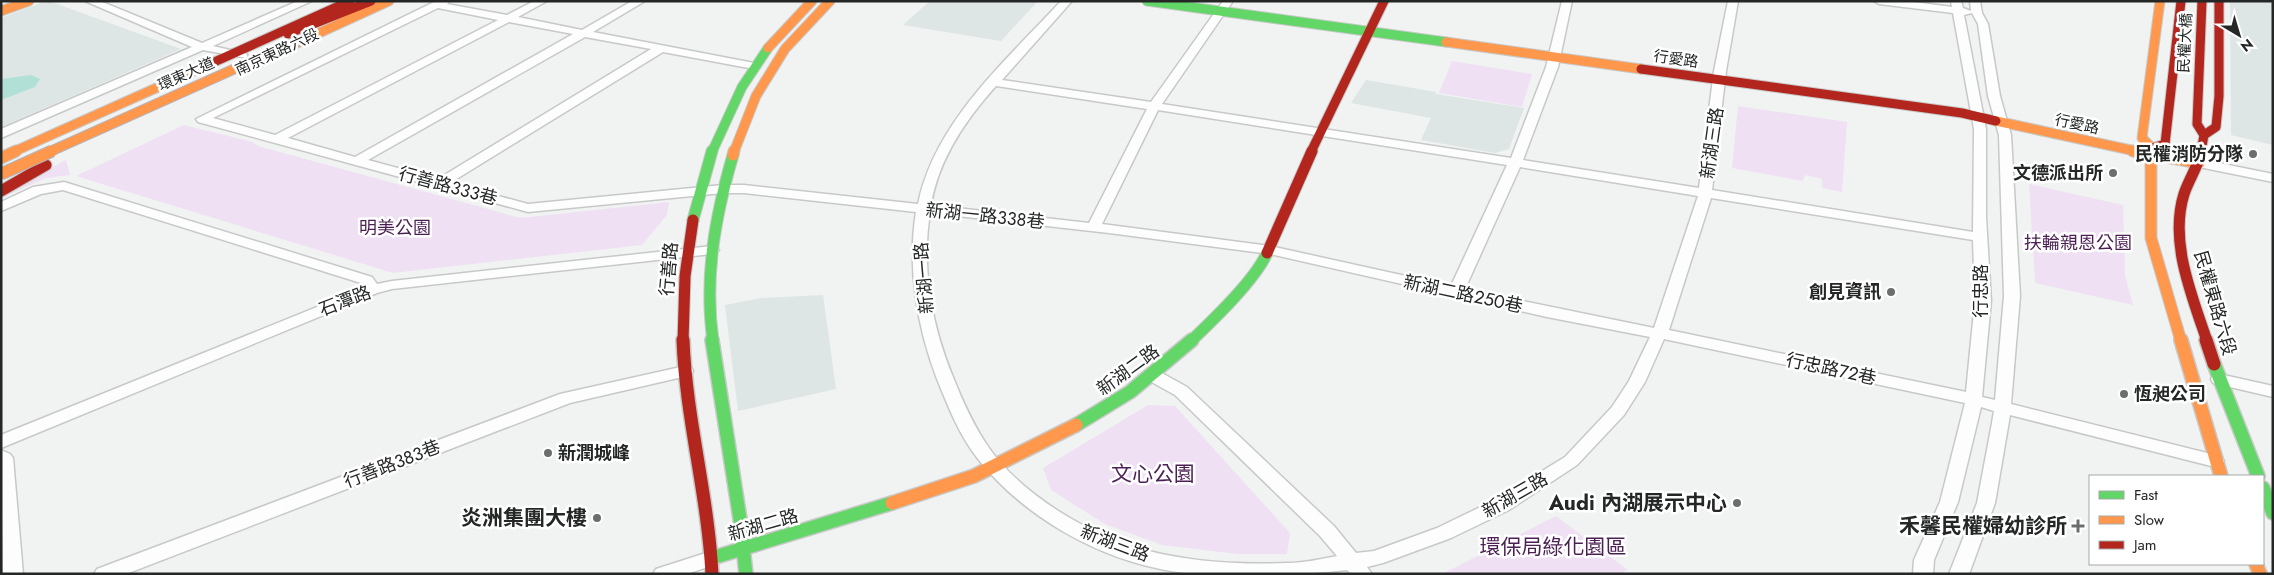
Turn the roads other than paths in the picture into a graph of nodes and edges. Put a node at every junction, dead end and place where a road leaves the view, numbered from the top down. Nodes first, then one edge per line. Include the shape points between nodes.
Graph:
1 (29, 1) edge
2 (90, 1) edge
3 (307, 1) edge
4 (350, 1) edge
5 (359, 1) edge
6 (371, 1) edge
7 (384, 1) edge
8 (389, 1) edge
9 (542, 1) edge
10 (640, 1) edge
11 (812, 1) edge
12 (830, 1) edge
13 (1067, 1) edge
14 (1147, 1) edge
15 (1384, 1) edge
16 (1567, 1) edge
17 (1733, 1) edge
18 (1879, 1) edge
19 (2160, 1) edge
20 (2181, 1) edge
21 (2202, 1) edge
22 (2219, 1) edge
23 (441, 3) edge
24 (1224, 6) edge
25 (1957, 6) edge
26 (1976, 7) edge
27 (1, 11) edge
28 (344, 13) junction
29 (508, 19) junction
30 (1368, 32) junction
31 (583, 33) junction
32 (288, 34) junction
33 (310, 35) junction
34 (202, 47) junction
35 (661, 48) junction
36 (231, 54) junction
37 (1555, 57) junction
38 (261, 59) junction
39 (754, 66) junction
40 (1720, 80) junction
41 (993, 82) junction
42 (2197, 87) joint
43 (1154, 107) junction
44 (1978, 116) junction
45 (2001, 122) junction
46 (1321, 131) junction
47 (1, 134) edge
48 (2204, 135) junction
49 (96, 136) junction
50 (276, 139) junction
51 (2151, 152) junction
52 (1, 158) edge
53 (357, 161) junction
54 (1515, 162) junction
55 (2199, 163) junction
56 (1, 165) edge
57 (1, 174) edge
58 (1, 178) edge
59 (2273, 178) edge
60 (439, 184) junction
61 (723, 189) junction
62 (1, 191) edge
63 (700, 191) junction
64 (1705, 192) junction
65 (1, 207) edge
66 (924, 209) junction
67 (1094, 227) junction
68 (1980, 237) junction
69 (712, 250) junction
70 (1270, 250) junction
71 (686, 253) junction
72 (372, 290) junction
73 (1456, 292) junction
74 (1657, 334) junction
75 (685, 371) junction
76 (1154, 376) junction
77 (2219, 379) junction
78 (2273, 392) edge
79 (1973, 400) junction
80 (2003, 408) junction
81 (1, 442) edge
82 (1, 456) edge
83 (994, 468) junction
84 (2218, 469) edge
85 (2258, 475) edge
86 (2264, 490) edge
87 (2273, 513) edge
88 (743, 549) junction
89 (712, 566) edge
90 (1357, 568) edge
91 (13, 574) edge
92 (104, 574) edge
93 (664, 574) edge
94 (746, 574) edge
95 (1922, 574) edge
96 (1959, 574) edge

1 - 27 main road
2 - 34 street
3 - 34 street, 南京東路六段
4 - 36 main road, 南京東路六段
5 - 32 main road, 環東大道
6 - 28 main road
7 - 33 main road, 環東大道
8 - 38 main road, 南京東路六段
9 - 29 street
10 - 31 street
11 - 39 main road, 行善路 via 777,36
12 - 61 main road via 807,23 773,65 744,123
13 - 41 street, 新湖一路
14 - 24 main road, 行愛路
15 - 30 main road, 新湖二路
16 - 37 street
17 - 40 street, 新湖三路
18 - 25 street
19 - 51 main road via 2142,138
20 - 51 main road, 民權大橋 via 2165,144
21 - 42 main road, 民權大橋
22 - 48 main road, 民權東路六段 via 2216,127
23 - 29 street
23 - 50 street, 行善路333巷 via 202,118
24 - 30 main road, 行愛路
24 - 43 street
25 - 26 street
25 - 44 street, 行忠路
26 - 45 street, 行忠路 via 1983,24 1990,76
28 - 32 main road
28 - 33 main road
29 - 31 street
29 - 50 street
30 - 37 main road, 行愛路
30 - 46 main road, 新湖二路
31 - 35 street
31 - 53 street
32 - 56 main road, 環東大道
33 - 57 main road, 環東大道, bridge
34 - 36 street
34 - 47 street, 南京東路六段
35 - 39 street
35 - 60 street
36 - 38 street
36 - 52 main road, 南京東路六段
37 - 40 main road, 行愛路
37 - 54 street
38 - 49 main road, 南京東路六段
39 - 63 main road, 行善路 via 720,129
40 - 44 main road, 行愛路
40 - 64 street, 新湖三路
41 - 43 street
41 - 66 street, 新湖一路 via 966,112 936,167
42 - 48 main road, 民權東路六段 via 2197,124
43 - 46 street
43 - 67 street
44 - 45 main road, 行愛路
44 - 68 street, 行忠路
45 - 51 main road, 行愛路
45 - 80 street, 行忠路 via 2005,134 2012,296
46 - 54 street
46 - 70 main road, 新湖二路
48 - 55 main road, 民權東路六段
49 - 58 main road, 南京東路六段
49 - 62 main road
50 - 53 street, 行善路333巷
51 - 55 main road, 行愛路
51 - 84 main road via 2151,238
53 - 60 street, 行善路333巷
54 - 64 street
54 - 73 street
55 - 59 street
55 - 77 main road, 民權東路六段 via 2184,195 2179,238 2188,283
60 - 63 street, 行善路333巷 via 528,208
61 - 63 street, 新湖一路338巷
61 - 66 street, 新湖一路338巷
61 - 69 main road
63 - 71 main road, 行善路
64 - 68 street
64 - 74 street, 新湖三路 via 1664,323
65 - 72 street via 48,187 64,186 367,280
66 - 67 street, 新湖一路338巷
66 - 83 street, 新湖一路 via 919,237 924,306 938,358 960,415
67 - 70 street, 新湖一路338巷
68 - 79 street, 行忠路 via 1983,301
69 - 71 street, 石潭路
69 - 88 main road via 708,298 720,409
70 - 73 street, 新湖二路250巷
70 - 76 main road, 新湖二路 via 1221,312
71 - 72 street, 石潭路 via 392,285
71 - 75 main road, 行善路 via 683,310
72 - 81 street, 石潭路
73 - 74 street, 新湖二路250巷
74 - 79 street, 行忠路72巷
74 - 90 street, 新湖三路 via 1637,382 1618,411 1571,461 1502,505 1444,533
75 - 89 main road, 行善路 via 703,480
75 - 92 street, 行善路383巷 via 566,398
76 - 83 main road, 新湖二路 via 1088,419
76 - 90 street via 1181,391 1327,532
77 - 78 street
77 - 85 main road, 民權東路六段
79 - 80 street, 行忠路72巷
79 - 95 street, 行忠路 via 1949,502 1924,560
80 - 84 street, 行忠路72巷
80 - 96 street, 行忠路 via 1986,503
82 - 91 street via 4,458
83 - 88 main road, 新湖二路 via 874,510
83 - 90 street, 新湖三路 via 1043,510 1086,535 1142,557 1206,568 1289,571
86 - 87 main road
88 - 89 main road, 新湖二路
88 - 94 main road
89 - 93 street

